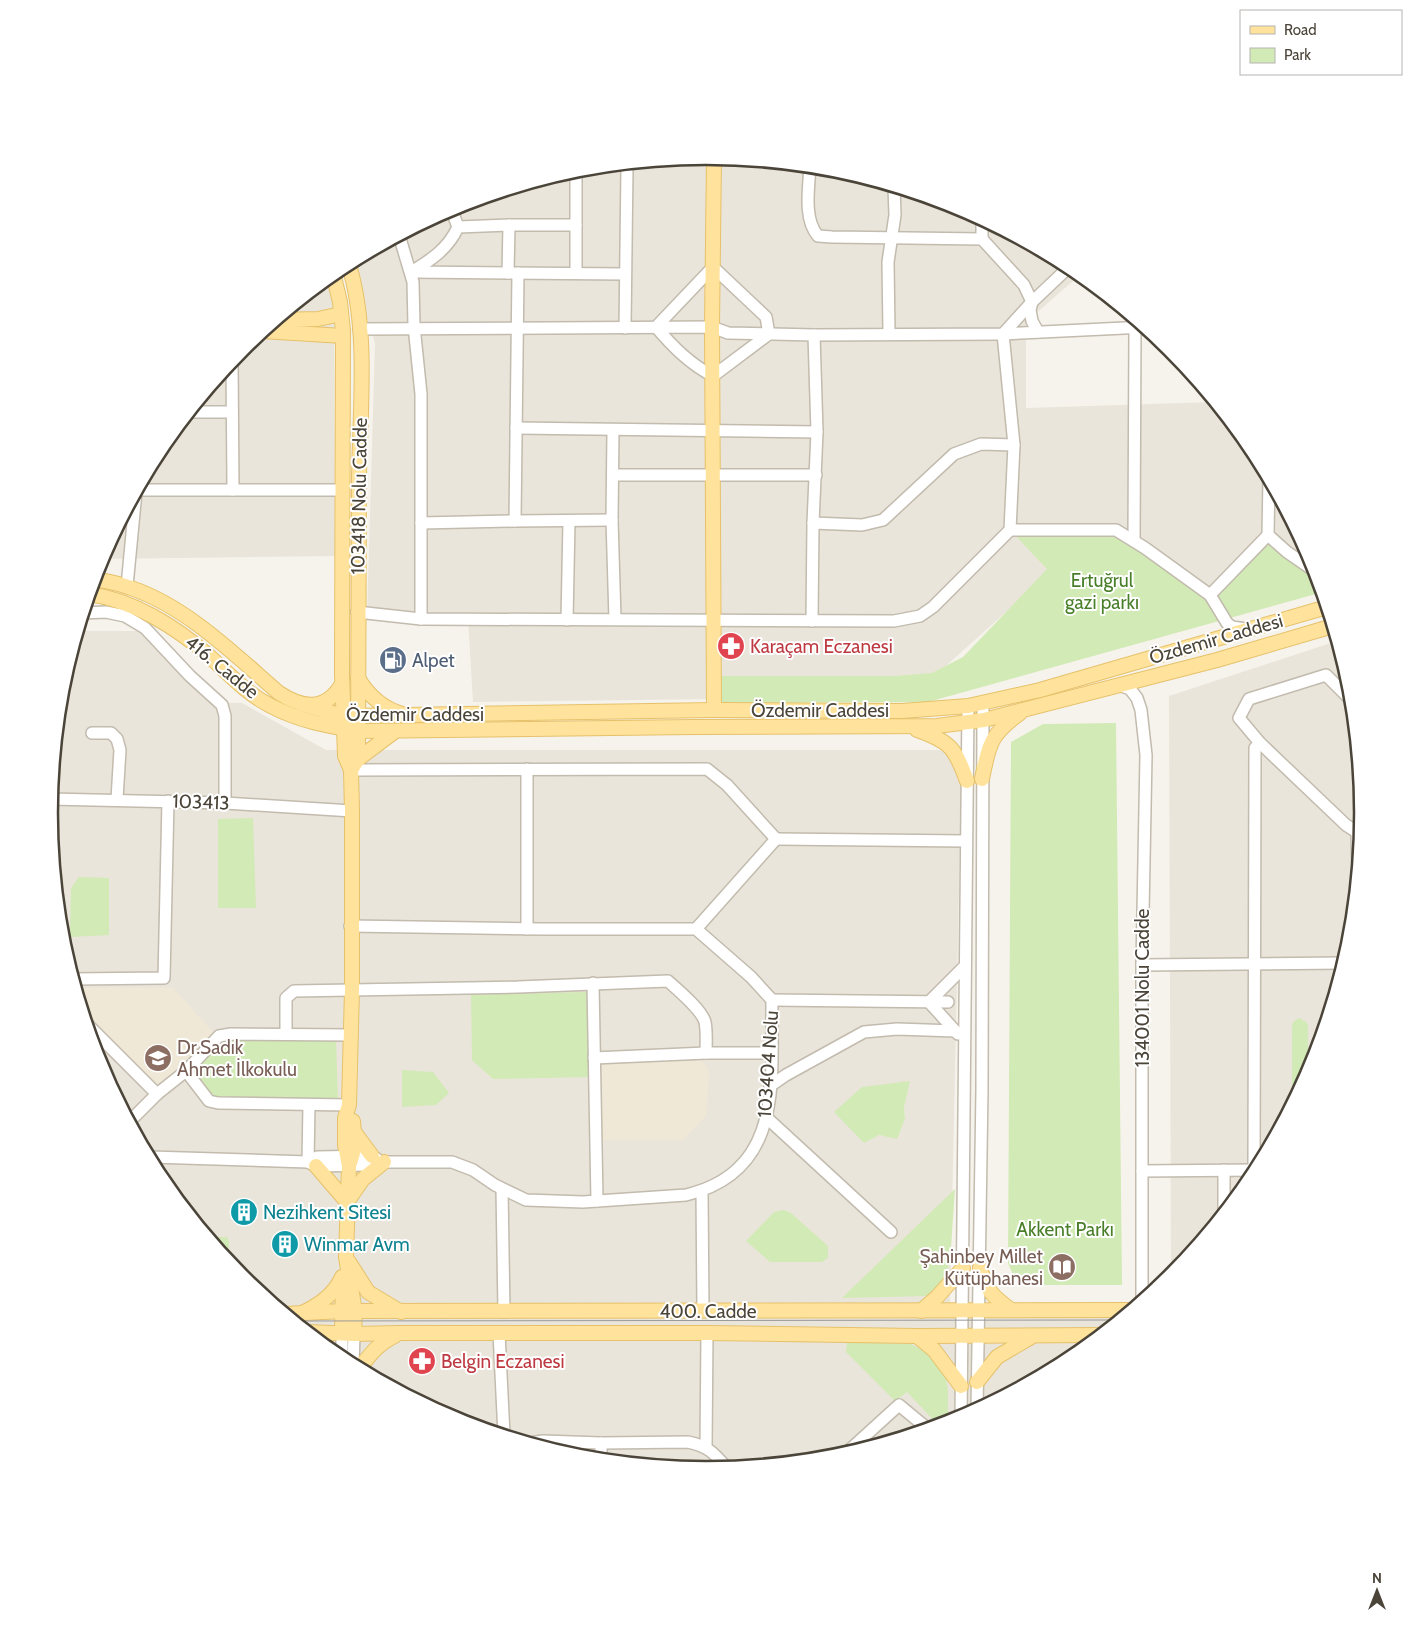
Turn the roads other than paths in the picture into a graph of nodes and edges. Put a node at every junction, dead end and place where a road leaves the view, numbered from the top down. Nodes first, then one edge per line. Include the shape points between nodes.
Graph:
1 (714, 164) edge
2 (628, 169) edge
3 (810, 173) edge
4 (576, 178) edge
5 (894, 193) edge
6 (454, 216) edge
7 (509, 224) junction
8 (576, 225) junction
9 (982, 226) edge
10 (458, 227) junction
11 (893, 238) junction
12 (982, 239) junction
13 (401, 241) edge
14 (713, 267) junction
15 (350, 271) edge
16 (411, 272) junction
17 (1063, 272) edge
18 (513, 273) junction
19 (576, 273) junction
20 (625, 274) junction
21 (335, 282) edge
22 (1032, 302) junction
23 (341, 314) junction
24 (287, 318) edge
25 (656, 327) junction
26 (712, 327) junction
27 (1136, 327) edge
28 (518, 328) junction
29 (625, 328) junction
30 (359, 329) junction
31 (415, 329) junction
32 (1140, 331) edge
33 (271, 332) edge
34 (1038, 332) junction
35 (889, 333) junction
36 (769, 334) junction
37 (1003, 334) junction
38 (814, 335) junction
39 (343, 336) junction
40 (232, 370) edge
41 (713, 376) junction
42 (197, 412) edge
43 (232, 412) junction
44 (516, 428) junction
45 (613, 430) junction
46 (713, 430) junction
47 (818, 432) junction
48 (1014, 445) junction
49 (614, 474) junction
50 (713, 475) junction
51 (816, 475) junction
52 (233, 490) junction
53 (342, 490) junction
54 (1269, 490) edge
55 (143, 491) edge
56 (135, 507) edge
57 (569, 520) junction
58 (612, 520) junction
59 (515, 521) junction
60 (421, 523) junction
61 (813, 523) junction
62 (1010, 530) junction
63 (1268, 535) junction
64 (1134, 541) junction
65 (1305, 564) edge
66 (101, 581) edge
67 (127, 586) junction
68 (96, 595) edge
69 (1210, 595) junction
70 (1321, 608) edge
71 (357, 612) junction
72 (90, 613) edge
73 (421, 619) junction
74 (615, 619) junction
75 (1223, 619) junction
76 (567, 620) junction
77 (714, 620) junction
78 (812, 621) junction
79 (1327, 628) edge
80 (1246, 629) junction
81 (1212, 639) junction
82 (358, 677) junction
83 (342, 684) junction
84 (1119, 685) junction
85 (1343, 692) edge
86 (301, 704) junction
87 (983, 704) junction
88 (968, 706) junction
89 (1025, 709) junction
90 (714, 710) junction
91 (358, 716) junction
92 (417, 716) junction
93 (984, 720) junction
94 (343, 722) junction
95 (968, 722) junction
96 (322, 725) junction
97 (907, 727) junction
98 (358, 731) junction
99 (394, 732) junction
100 (92, 733) dead end
101 (1260, 743) junction
102 (344, 748) junction
103 (354, 764) junction
104 (527, 768) junction
105 (982, 779) junction
106 (967, 781) junction
107 (58, 799) edge
108 (117, 800) junction
109 (168, 801) junction
110 (225, 803) junction
111 (352, 810) junction
112 (1354, 827) edge
113 (776, 839) junction
114 (966, 841) junction
115 (350, 926) junction
116 (527, 929) junction
117 (696, 930) junction
118 (1336, 963) edge
119 (1255, 964) junction
120 (1142, 965) junction
121 (964, 967) junction
122 (79, 978) edge
123 (592, 983) junction
124 (352, 990) junction
125 (772, 1000) junction
126 (929, 1002) junction
127 (948, 1002) dead end
128 (955, 1031) junction
129 (97, 1034) edge
130 (286, 1034) junction
131 (350, 1035) junction
132 (964, 1041) junction
133 (706, 1053) junction
134 (771, 1053) junction
135 (594, 1058) junction
136 (186, 1072) junction
137 (770, 1086) junction
138 (158, 1094) junction
139 (309, 1105) junction
140 (349, 1106) junction
141 (134, 1118) edge
142 (767, 1118) junction
143 (354, 1132) junction
144 (157, 1157) edge
145 (1255, 1157) edge
146 (378, 1159) junction
147 (349, 1160) junction
148 (312, 1164) junction
149 (1224, 1170) junction
150 (1247, 1170) edge
151 (1142, 1171) junction
152 (502, 1189) junction
153 (702, 1191) junction
154 (597, 1201) junction
155 (348, 1202) junction
156 (1224, 1202) edge
157 (891, 1232) dead end
158 (346, 1257) junction
159 (963, 1268) junction
160 (980, 1268) junction
161 (343, 1276) junction
162 (1142, 1294) edge
163 (1011, 1310) junction
164 (1123, 1310) edge
165 (348, 1311) junction
166 (703, 1311) junction
167 (921, 1311) junction
168 (962, 1311) junction
169 (979, 1311) junction
170 (402, 1312) junction
171 (504, 1312) junction
172 (294, 1313) edge
173 (294, 1314) edge
174 (319, 1333) edge
175 (400, 1333) junction
176 (499, 1333) junction
177 (707, 1333) junction
178 (348, 1334) junction
179 (1090, 1335) edge
180 (917, 1336) junction
181 (961, 1336) junction
182 (978, 1336) junction
183 (1034, 1336) junction
184 (344, 1351) edge
185 (351, 1355) edge
186 (363, 1363) edge
187 (977, 1382) junction
188 (961, 1386) junction
189 (977, 1402) edge
190 (961, 1409) edge
191 (922, 1424) edge
192 (504, 1429) edge
193 (547, 1441) edge
194 (601, 1443) junction
195 (857, 1443) edge
196 (706, 1448) junction
197 (601, 1453) edge
198 (721, 1461) edge

1 - 14 main road
2 - 20 street
3 - 11 street via 811,229 818,236
4 - 8 street
5 - 11 street
6 - 10 street
7 - 8 street
7 - 10 street
7 - 18 street
8 - 19 street
9 - 12 street
10 - 16 street via 441,253
11 - 12 street
11 - 35 street via 888,262
12 - 22 street via 1024,285
13 - 16 street
14 - 25 street
14 - 26 main road
14 - 36 street via 766,317
15 - 30 main road, 103418 Nolu Cadde
16 - 18 street
16 - 31 street
17 - 22 street
18 - 19 street
18 - 28 street
19 - 20 street
20 - 29 street
21 - 23 main road
22 - 34 street via 1030,316
22 - 37 street
23 - 24 main road via 318,319
23 - 39 main road
25 - 26 street
25 - 29 street
25 - 41 street via 684,357
26 - 36 street via 728,333
26 - 41 main road
27 - 34 street
28 - 29 street
28 - 31 street
28 - 44 street
30 - 31 street
30 - 71 main road, 103418 Nolu Cadde
31 - 60 street via 421,394
32 - 64 street
33 - 39 main road
34 - 37 street
35 - 37 street
35 - 38 street
36 - 38 street
36 - 41 street
37 - 48 street
38 - 47 street
39 - 53 main road
40 - 43 street
41 - 46 main road
42 - 43 street
43 - 52 street
44 - 45 street
44 - 59 street
45 - 46 street
45 - 49 street
46 - 47 street
46 - 50 main road
47 - 51 street
48 - 61 street via 981,444 954,454 883,520 862,525
48 - 62 street
49 - 50 street
49 - 58 street
50 - 51 street
50 - 77 main road
51 - 61 street
52 - 53 street
52 - 55 street
53 - 83 main road
54 - 63 street
56 - 67 street
57 - 58 street
57 - 59 street
57 - 76 street
58 - 74 street
59 - 60 street
60 - 73 street
61 - 78 street
62 - 64 street via 1116,530
62 - 78 street via 920,616 894,621
63 - 65 street
63 - 69 street
64 - 69 street
66 - 67 main road, Özdemir Caddesi
67 - 86 main road, Özdemir Caddesi via 150,596 202,628 279,693
68 - 96 main road, 416. Cadde via 136,608 169,625 264,702 300,719
69 - 75 street
70 - 80 main road, Özdemir Caddesi
71 - 73 street
71 - 82 main road, 103418 Nolu Cadde
72 - 110 street via 125,616 145,628 222,705 225,716
73 - 76 street
74 - 76 street
74 - 77 street
75 - 80 street via 1232,627
75 - 81 street via 1220,630
77 - 78 street
77 - 90 main road
79 - 84 main road, Özdemir Caddesi
80 - 81 main road, Özdemir Caddesi
81 - 87 main road, Özdemir Caddesi
82 - 91 main road, 103418 Nolu Cadde
82 - 92 main road via 371,696 384,706
83 - 86 main road via 323,702
83 - 94 main road
84 - 89 main road, Özdemir Caddesi
84 - 120 street, 134001 Nolu Cadde via 1130,689 1137,698 1146,755
85 - 101 street via 1326,675 1249,699 1239,718
86 - 94 main road, Özdemir Caddesi
87 - 88 main road, Özdemir Caddesi
87 - 93 street
88 - 90 main road, Özdemir Caddesi via 902,711
88 - 95 street
89 - 93 main road, Özdemir Caddesi
89 - 105 main road via 1000,729 988,747
90 - 92 main road, Özdemir Caddesi
91 - 92 main road, Özdemir Caddesi
91 - 94 main road, Özdemir Caddesi
91 - 98 main road, 103418 Nolu Cadde
93 - 95 main road, Özdemir Caddesi
93 - 105 street
94 - 96 main road, 416. Cadde
94 - 98 main road, 416. Cadde
94 - 102 main road
95 - 97 main road, Özdemir Caddesi
95 - 106 street
96 - 102 main road
97 - 99 main road, Özdemir Caddesi
97 - 106 main road via 934,736 950,746
98 - 99 main road, Özdemir Caddesi
98 - 103 main road, 103418 Nolu Cadde
99 - 103 main road
100 - 108 street via 111,733 117,739 120,750
101 - 112 street via 1346,825
101 - 119 street via 1255,748
102 - 103 main road via 345,756
103 - 104 street
103 - 111 main road
104 - 113 street via 707,769 727,785
104 - 116 street
105 - 160 street
106 - 114 street
107 - 108 street, 103413
108 - 109 street, 103413
109 - 110 street, 103413
109 - 122 street via 164,978
110 - 111 street, 103413
111 - 115 main road
113 - 114 street
113 - 117 street
114 - 121 street
115 - 116 street
115 - 124 main road
116 - 117 street
117 - 125 street, 103404 Nolu
118 - 119 street
119 - 120 street
119 - 145 street
120 - 151 street, 134001 Nolu Cadde
121 - 126 street
121 - 132 street
123 - 124 street
123 - 133 street via 668,981 703,1017
123 - 135 street
124 - 130 street via 294,991 286,998
124 - 131 main road
125 - 126 street
125 - 134 street, 103404 Nolu
126 - 127 street
126 - 128 street
128 - 132 street
128 - 137 street via 897,1029 864,1032
129 - 138 street
130 - 131 street
130 - 136 street via 219,1036
131 - 140 main road
132 - 159 street
133 - 134 street
133 - 135 street
134 - 137 street, 103404 Nolu
135 - 154 street
136 - 138 street
136 - 139 street via 209,1101
137 - 142 street, 103404 Nolu
138 - 141 street
139 - 140 street
139 - 148 street
140 - 143 main road
140 - 147 main road via 345,1118 345,1145
142 - 153 street, 103404 Nolu via 758,1142 744,1163
142 - 157 street
143 - 146 main road
143 - 147 main road via 355,1146
144 - 148 street, 103404 Nolu
146 - 147 street, 103404 Nolu via 370,1165
146 - 152 street, 103404 Nolu via 452,1162 473,1170
146 - 155 main road
147 - 148 street, 103404 Nolu
147 - 155 main road
148 - 155 main road
149 - 150 street
149 - 151 street
149 - 156 street
151 - 162 street, 134001 Nolu Cadde
152 - 154 street, 103404 Nolu via 526,1200
152 - 171 street
153 - 154 street, 103404 Nolu
153 - 166 street
155 - 158 main road
158 - 161 main road
158 - 165 main road
158 - 170 main road via 368,1292
159 - 167 main road
159 - 168 street
160 - 163 main road via 989,1291
160 - 169 street
161 - 165 main road
161 - 172 main road via 338,1287 317,1305
163 - 164 main road, 400. Cadde
163 - 169 main road, 400. Cadde
165 - 170 main road, 400. Cadde
165 - 173 main road, 400. Cadde
165 - 178 main road
166 - 167 main road, 400. Cadde
166 - 171 main road, 400. Cadde
167 - 168 main road, 400. Cadde
168 - 169 main road, 400. Cadde
168 - 181 street
169 - 182 street
170 - 171 main road, 400. Cadde
174 - 178 main road, 400. Cadde
175 - 176 main road, 400. Cadde
175 - 178 main road, 400. Cadde
175 - 186 main road via 381,1343
176 - 177 main road, 400. Cadde
176 - 192 street
177 - 180 main road, 400. Cadde
177 - 196 street
178 - 184 street
178 - 185 street
179 - 183 main road, 400. Cadde
180 - 181 main road, 400. Cadde
180 - 188 main road via 934,1350
181 - 182 main road, 400. Cadde
181 - 188 street
182 - 183 main road, 400. Cadde
182 - 187 street
183 - 187 main road via 997,1357
187 - 189 street
188 - 190 street
191 - 195 street via 899,1404
193 - 194 street
194 - 196 street via 688,1442
194 - 197 street
196 - 198 street

